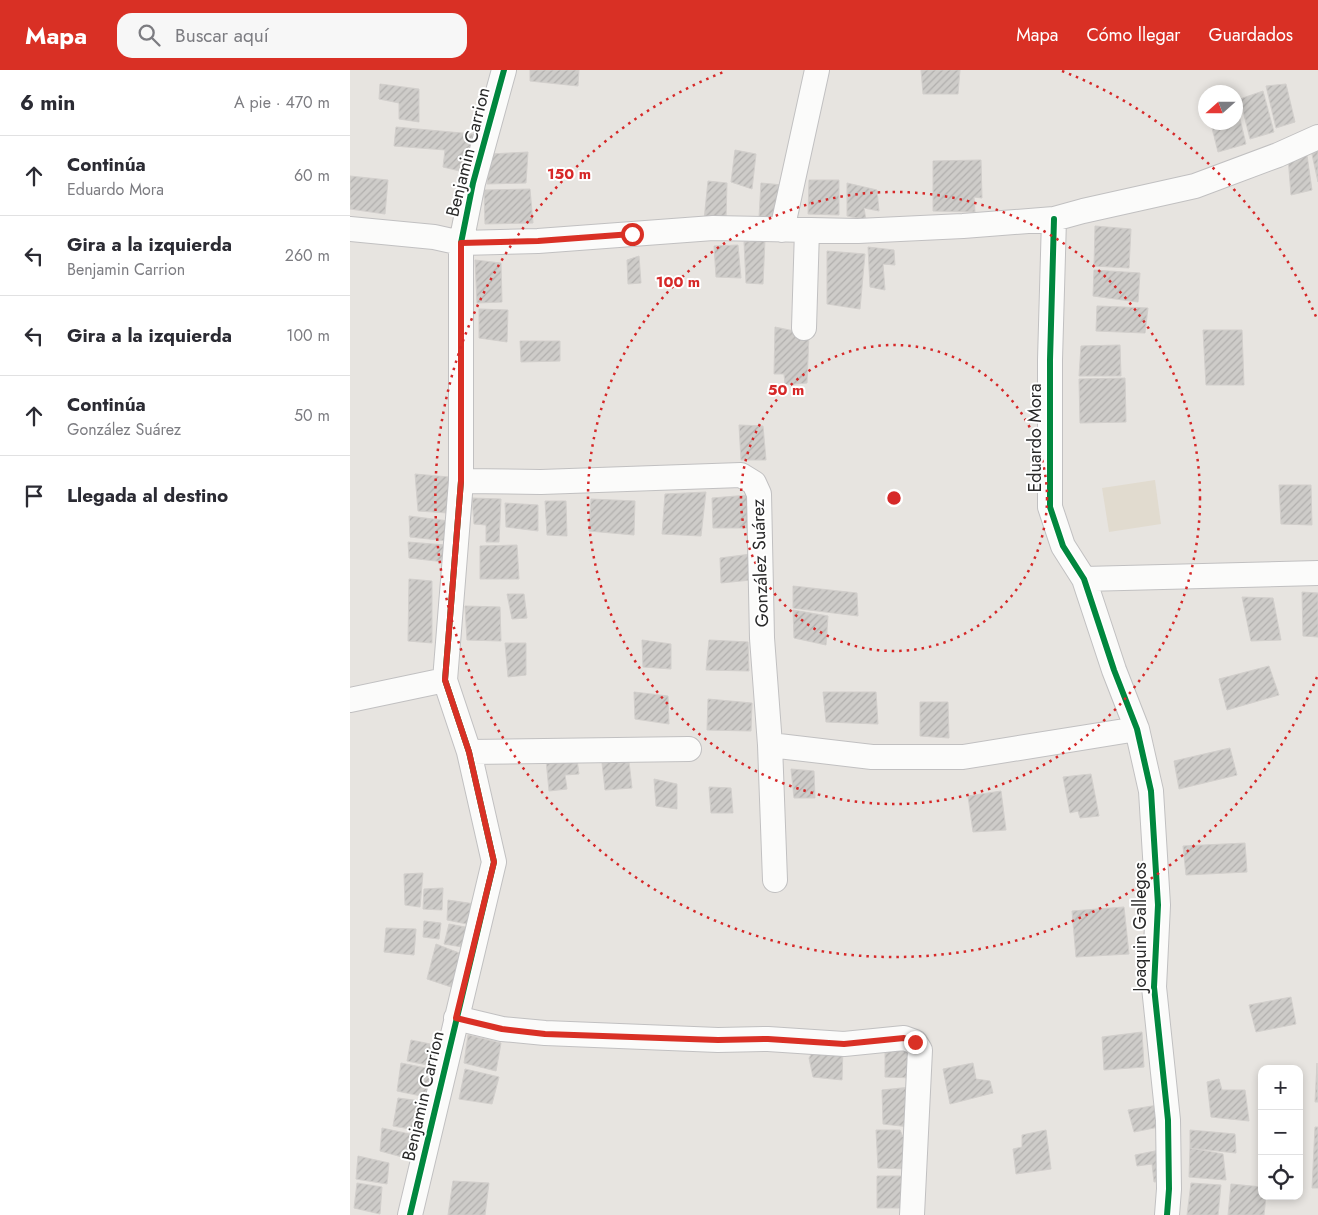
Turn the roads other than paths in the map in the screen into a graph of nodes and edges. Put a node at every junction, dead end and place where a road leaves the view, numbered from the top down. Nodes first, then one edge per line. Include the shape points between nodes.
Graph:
1 (504, 70) edge
2 (817, 70) edge
3 (1318, 137) edge
4 (1054, 219) junction
5 (350, 229) edge
6 (782, 230) junction
7 (807, 230) junction
8 (461, 243) junction
9 (804, 328) dead end
10 (461, 481) junction
11 (1318, 573) edge
12 (1084, 579) junction
13 (445, 680) junction
14 (350, 700) edge
15 (1137, 729) junction
16 (770, 745) junction
17 (689, 749) dead end
18 (469, 752) junction
19 (775, 880) dead end
20 (456, 1018) junction
21 (410, 1215) edge
22 (912, 1215) edge
23 (1167, 1215) edge

1 - 8 street, Benjamin Carrion via 473,183
2 - 6 street
3 - 4 street via 1195,186
4 - 7 street via 868,231
4 - 12 street, Eduardo Mora via 1050,507 1063,546
5 - 8 street via 434,237
6 - 7 street
6 - 8 street via 713,228 538,241
7 - 9 street
8 - 10 street, Benjamin Carrion
10 - 13 street, Benjamin Carrion
10 - 16 street, González Suárez via 541,482 741,475 754,483 759,494 762,638
11 - 12 street
12 - 15 street, Eduardo Mora
13 - 14 street
13 - 18 street, Benjamin Carrion
15 - 16 street via 963,757 872,757
15 - 23 street, Joaquin Gallegos via 1150,791 1157,886 1154,987 1168,1120
16 - 19 street, González Suárez
17 - 18 street
18 - 20 street, Benjamin Carrion via 494,862
20 - 21 street, Benjamin Carrion
20 - 22 street via 502,1029 545,1034 844,1044 904,1038 915,1042 920,1050

